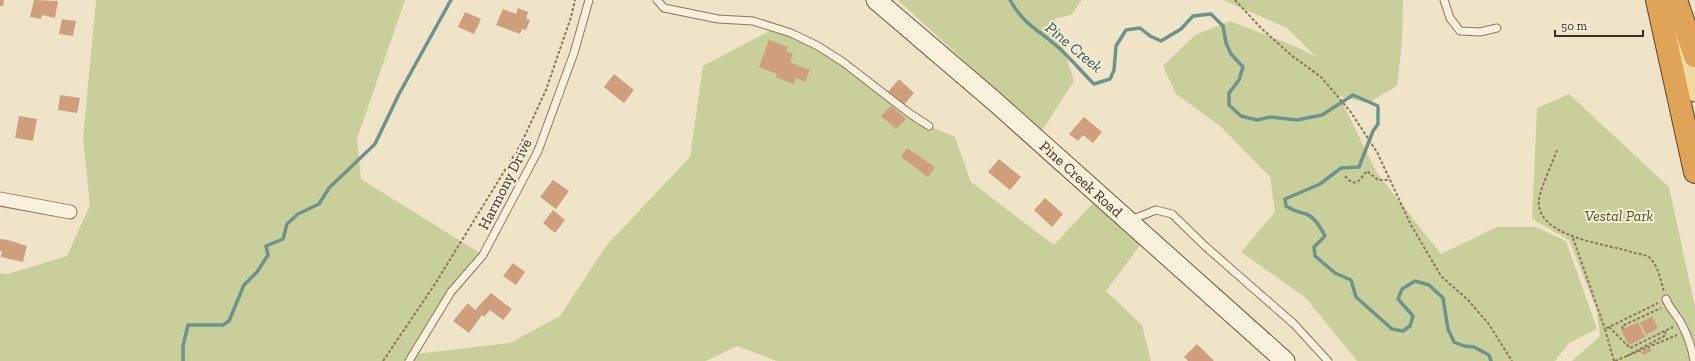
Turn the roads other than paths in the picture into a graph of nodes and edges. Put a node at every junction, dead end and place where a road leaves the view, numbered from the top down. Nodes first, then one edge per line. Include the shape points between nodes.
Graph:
1 (589, 0) edge
2 (657, 0) edge
3 (876, 0) edge
4 (1444, 0) edge
5 (1657, 0) edge
6 (1663, 0) edge
7 (1676, 0) edge
8 (1496, 28) dead end
9 (1695, 56) edge
10 (1695, 91) edge
11 (929, 126) dead end
12 (1695, 172) edge
13 (0, 199) edge
14 (70, 212) dead end
15 (1128, 221) junction
16 (1666, 299) road end
17 (409, 361) edge
18 (1285, 361) edge
19 (1328, 361) edge
20 (1694, 361) edge

1 - 17 lane, Harmony Drive via 574,53 538,151 483,255 451,292
2 - 11 lane via 664,8 718,19 753,21 791,33 843,62
3 - 15 street, Pine Creek Road
4 - 8 lane via 1450,18 1460,31 1480,32
5 - 12 highway
6 - 10 main road
7 - 9 highway
13 - 14 street
15 - 18 street, Pine Creek Road
15 - 19 lane via 1156,210 1172,214 1294,324
16 - 20 lane via 1685,332

